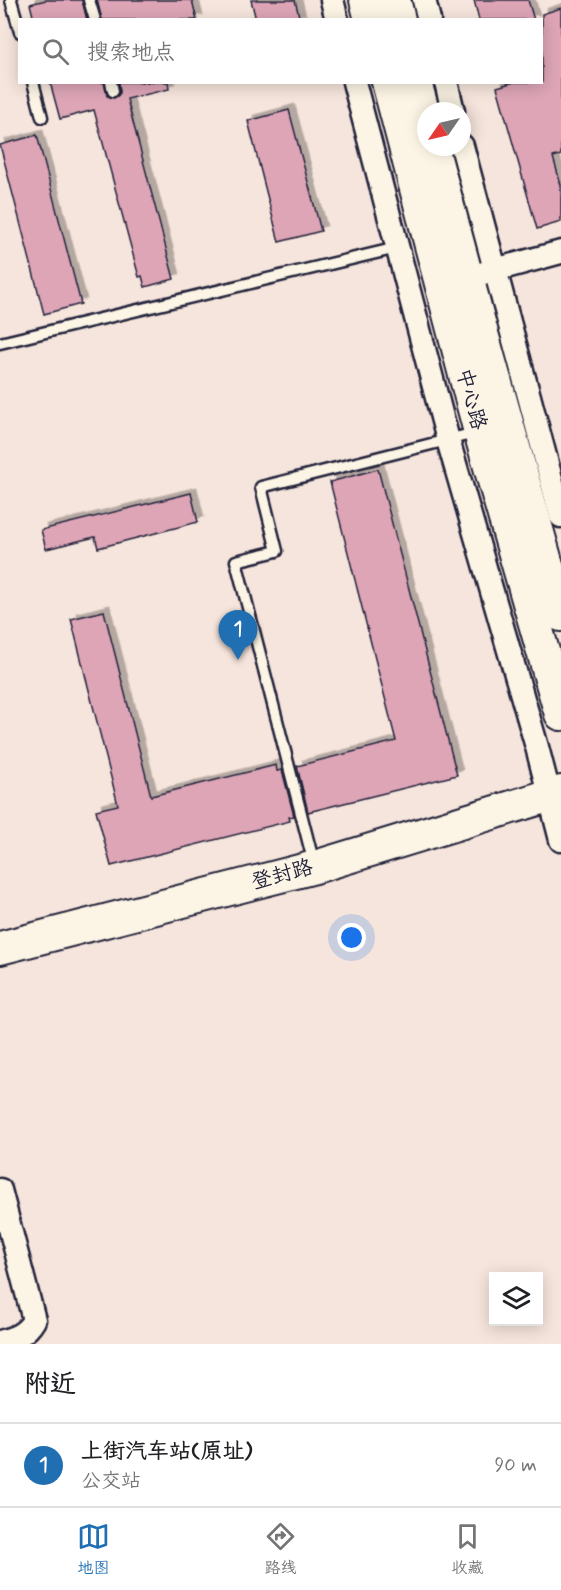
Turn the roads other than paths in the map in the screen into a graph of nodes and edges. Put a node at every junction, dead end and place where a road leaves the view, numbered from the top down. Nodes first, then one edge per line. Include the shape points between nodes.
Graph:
1 (11, 0) edge
2 (89, 0) edge
3 (332, 0) edge
4 (366, 0) edge
5 (394, 0) edge
6 (424, 0) edge
7 (94, 18) edge
8 (336, 18) edge
9 (370, 18) edge
10 (398, 18) edge
11 (428, 18) edge
12 (18, 25) edge
13 (34, 84) edge
14 (355, 84) edge
15 (389, 84) edge
16 (416, 84) edge
17 (446, 84) edge
18 (421, 102) edge
19 (451, 102) edge
20 (42, 117) dead end
21 (435, 156) edge
22 (463, 156) edge
23 (397, 248) junction
24 (561, 252) edge
25 (481, 274) junction
26 (0, 344) edge
27 (480, 432) junction
28 (448, 440) junction
29 (561, 516) edge
30 (561, 615) edge
31 (561, 714) edge
32 (555, 794) edge
33 (561, 840) edge
34 (315, 867) junction
35 (0, 948) edge
36 (0, 1190) edge
37 (0, 1342) edge

1 - 12 lane
2 - 7 lane
3 - 8 street
4 - 9 main road
5 - 10 main road
6 - 11 street
13 - 20 lane
14 - 23 street
15 - 27 main road, 中心路
16 - 18 main road
17 - 19 street
21 - 25 main road, 中心路
22 - 25 street
23 - 26 lane
23 - 28 street
24 - 25 street
25 - 29 street
25 - 30 main road, 中心路
27 - 28 lane
27 - 31 main road, 中心路
28 - 32 street
28 - 34 lane via 261,487 277,551 236,561
32 - 33 street
32 - 34 main road, 登封路
34 - 35 main road, 登封路
36 - 37 street via 34,1320 19,1336

